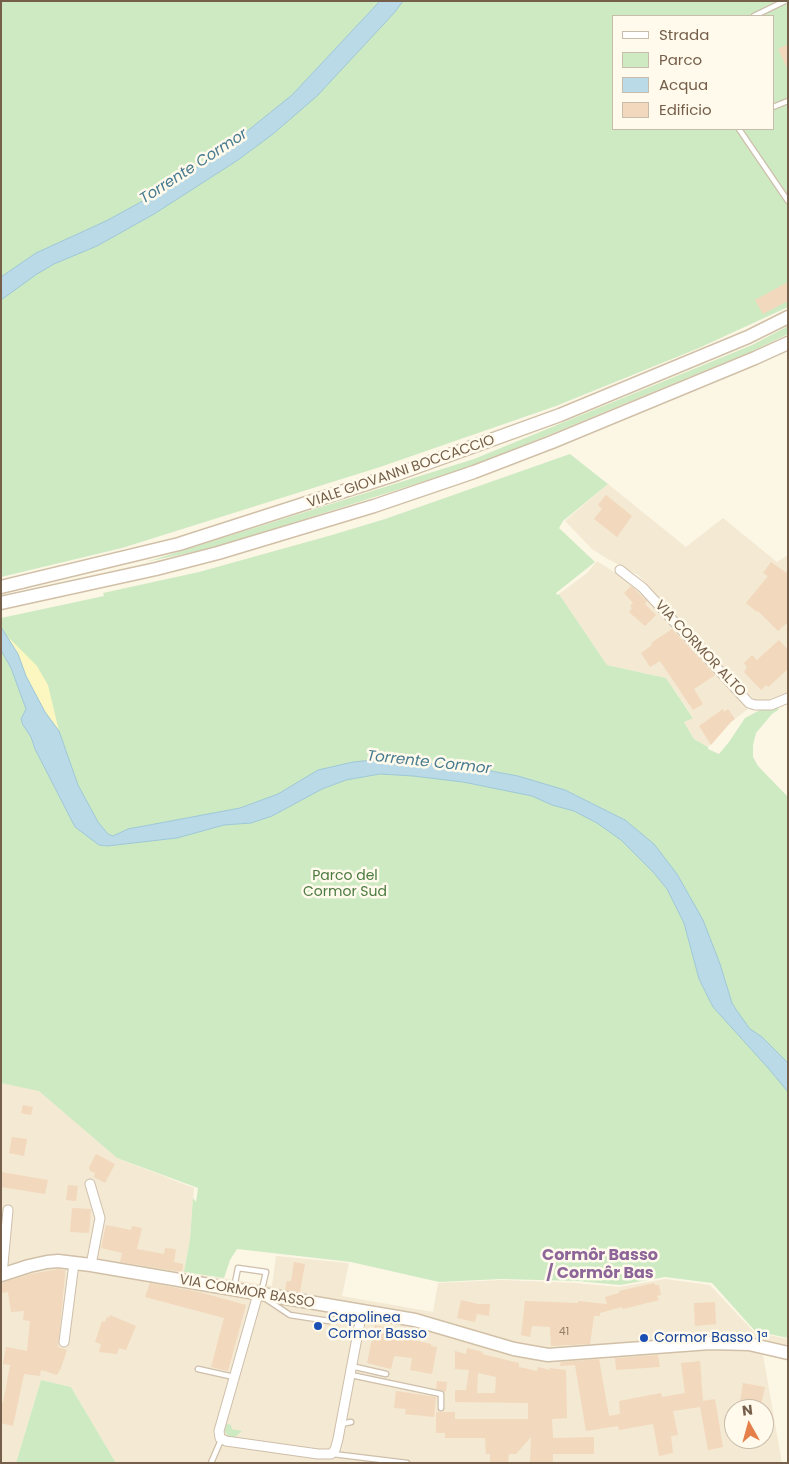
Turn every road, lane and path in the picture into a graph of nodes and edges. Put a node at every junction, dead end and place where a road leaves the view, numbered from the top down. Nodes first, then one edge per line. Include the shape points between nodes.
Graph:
1 (784, 1) edge
2 (756, 15) edge
3 (788, 101) edge
4 (774, 107) edge
5 (740, 130) edge
6 (788, 201) edge
7 (788, 317) edge
8 (788, 343) edge
9 (620, 570) dead end
10 (1, 587) edge
11 (1, 604) edge
12 (788, 698) edge
13 (90, 1184) dead end
14 (8, 1210) dead end
15 (74, 1263) junction
16 (91, 1265) junction
17 (2, 1275) edge
18 (234, 1289) junction
19 (258, 1294) junction
20 (362, 1311) junction
21 (64, 1342) dead end
22 (788, 1353) edge
23 (198, 1369) dead end
24 (351, 1370) junction
25 (386, 1374) dead end
26 (234, 1377) junction
27 (441, 1408) dead end
28 (351, 1422) dead end
29 (341, 1424) junction
30 (221, 1440) junction
31 (331, 1454) junction
32 (211, 1463) edge
33 (407, 1463) edge

1 - 2 lane
3 - 4 lane
5 - 6 lane
7 - 10 main road, VIALE GIOVANNI BOCCACCIO via 614,393 470,449 179,544
8 - 11 main road, VIALE GIOVANNI BOCCACCIO via 474,472 218,553
9 - 12 street, VIA CORMOR ALTO via 643,588 749,703 770,705
13 - 16 street via 100,1218
14 - 17 street, VIA CORMOR BASSO
15 - 16 main road, VIA CORMOR BASSO
15 - 17 main road, VIA CORMOR BASSO via 48,1262
15 - 21 street
16 - 18 main road, VIA CORMOR BASSO
18 - 19 main road, VIA CORMOR BASSO
18 - 19 lane via 238,1268 266,1272
19 - 20 main road, VIA CORMOR BASSO
19 - 26 street
20 - 22 main road, VIA CORMOR BASSO via 415,1320 514,1349 548,1355 710,1343 749,1344
20 - 24 street
23 - 26 lane
24 - 25 lane
24 - 27 lane via 441,1394
24 - 29 street
26 - 30 street via 219,1432
28 - 29 lane
29 - 31 street via 337,1447
30 - 31 street
30 - 32 lane
31 - 33 lane

